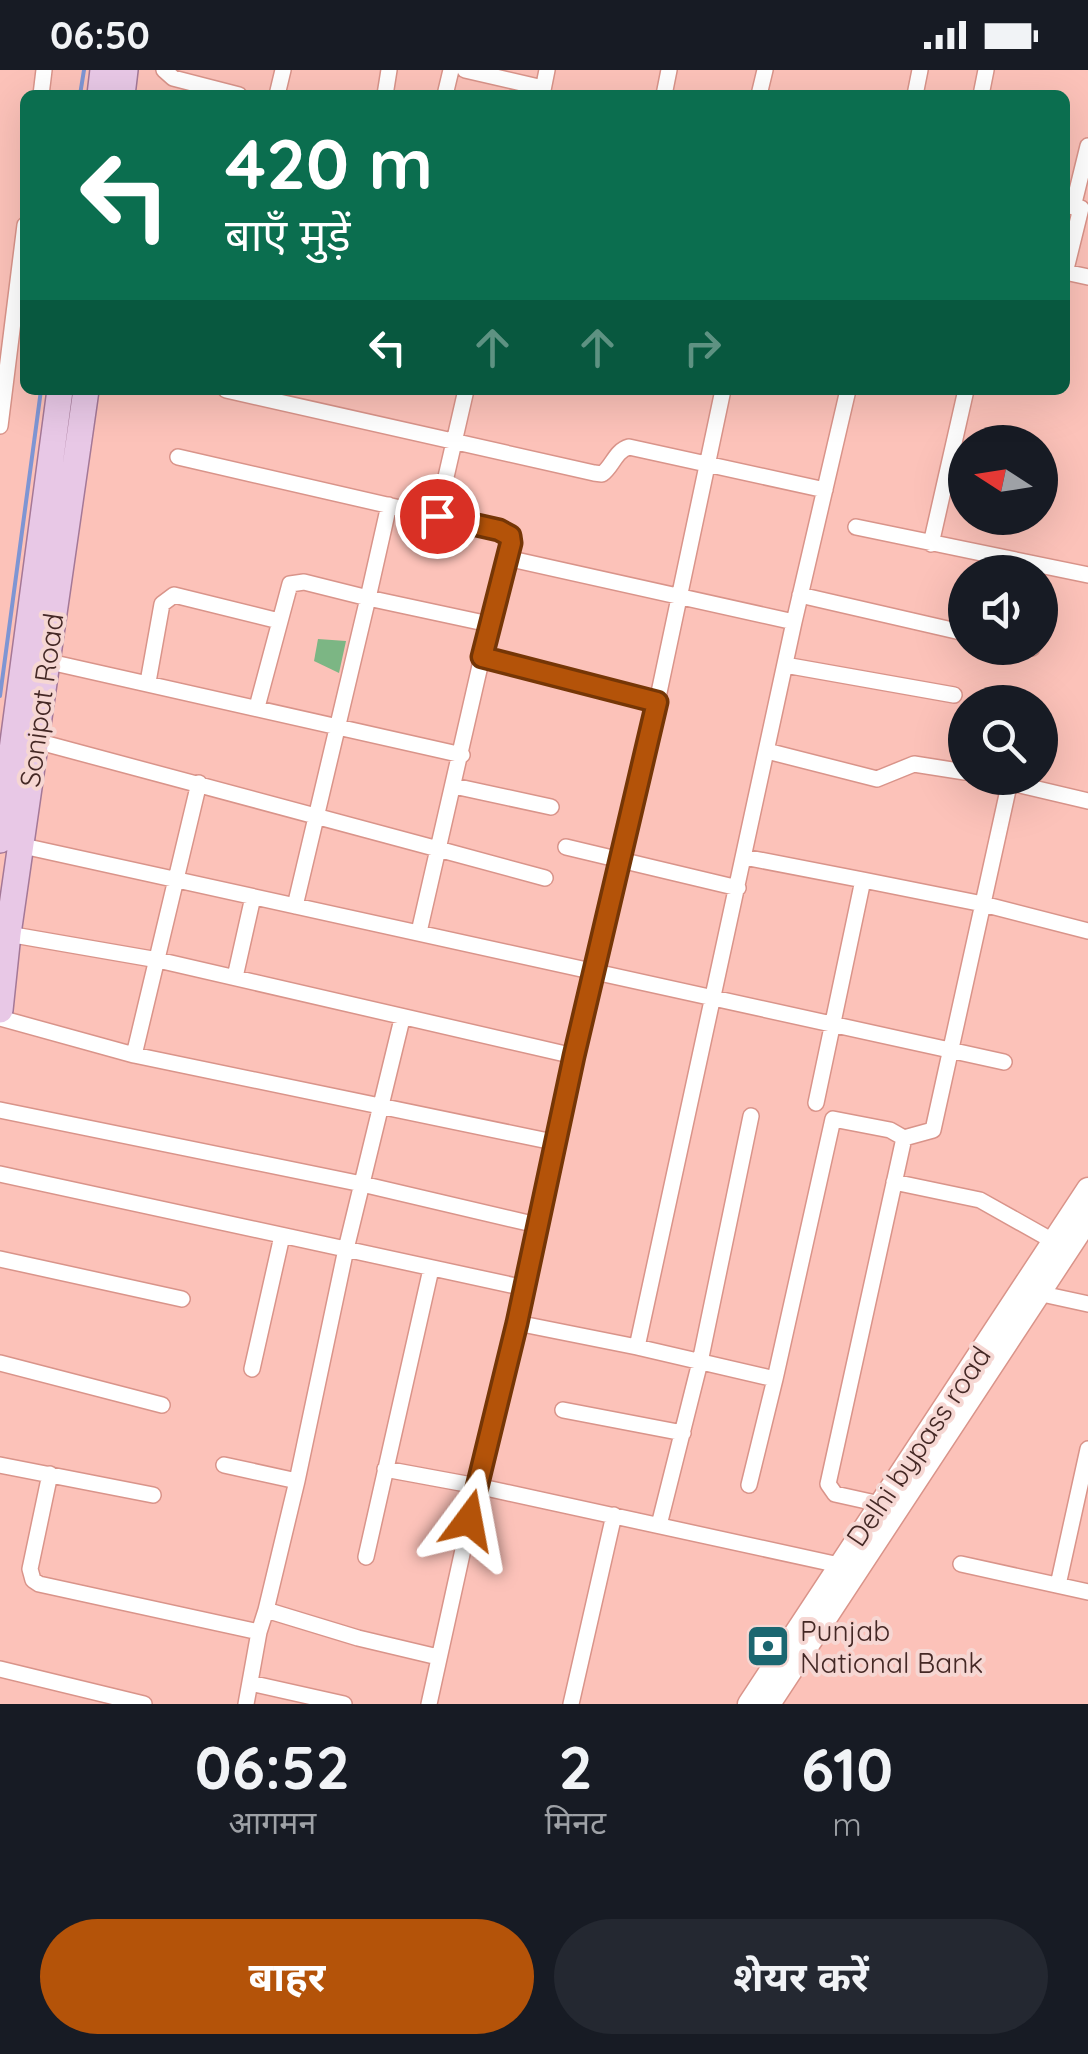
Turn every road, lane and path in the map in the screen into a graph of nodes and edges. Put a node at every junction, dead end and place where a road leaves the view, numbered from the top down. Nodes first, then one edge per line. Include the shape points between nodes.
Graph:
1 (164, 70) edge
2 (465, 70) edge
3 (220, 90) edge
4 (535, 90) edge
5 (1088, 146) edge
6 (1077, 208) edge
7 (1070, 245) edge
8 (20, 265) edge
9 (60, 395) edge
10 (85, 395) edge
11 (248, 395) edge
12 (465, 395) edge
13 (722, 395) edge
14 (847, 395) edge
15 (965, 395) edge
16 (0, 426) edge
17 (456, 442) junction
18 (178, 457) dead end
19 (706, 462) junction
20 (825, 490) junction
21 (389, 504) junction
22 (437, 516) junction
23 (856, 527) dead end
24 (931, 544) junction
25 (965, 555) edge
26 (507, 558) junction
27 (1058, 572) edge
28 (1088, 575) edge
29 (800, 595) junction
30 (679, 596) junction
31 (368, 598) junction
32 (279, 621) junction
33 (794, 622) junction
34 (489, 624) junction
35 (948, 628) edge
36 (482, 657) junction
37 (35, 660) junction
38 (785, 665) junction
39 (148, 682) junction
40 (948, 694) edge
41 (657, 702) junction
42 (257, 708) junction
43 (338, 726) junction
44 (36, 741) junction
45 (767, 752) junction
46 (462, 754) junction
47 (948, 769) edge
48 (199, 783) junction
49 (454, 786) junction
50 (1058, 794) edge
51 (1007, 795) edge
52 (1088, 801) edge
53 (10, 805) edge
54 (550, 807) dead end
55 (318, 817) junction
56 (7, 843) edge
57 (566, 847) dead end
58 (438, 849) junction
59 (744, 856) junction
60 (622, 860) junction
61 (545, 878) dead end
62 (174, 880) junction
63 (864, 880) junction
64 (738, 888) junction
65 (252, 897) junction
66 (983, 904) junction
67 (295, 906) junction
68 (1088, 930) edge
69 (419, 932) junction
70 (8, 934) junction
71 (158, 960) junction
72 (594, 972) junction
73 (234, 978) junction
74 (714, 996) junction
75 (0, 1010) edge
76 (0, 1018) edge
77 (402, 1019) junction
78 (832, 1024) junction
79 (952, 1049) junction
80 (134, 1056) junction
81 (574, 1056) junction
82 (1004, 1062) dead end
83 (816, 1103) dead end
84 (380, 1104) junction
85 (0, 1110) edge
86 (750, 1116) dead end
87 (904, 1138) junction
88 (558, 1143) junction
89 (0, 1174) edge
90 (894, 1182) junction
91 (362, 1184) junction
92 (1088, 1188) edge
93 (1088, 1220) edge
94 (537, 1225) junction
95 (282, 1236) junction
96 (1054, 1241) junction
97 (346, 1248) junction
98 (0, 1259) edge
99 (431, 1269) junction
100 (525, 1288) junction
101 (1030, 1291) junction
102 (182, 1299) dead end
103 (1088, 1304) edge
104 (517, 1323) junction
105 (636, 1348) junction
106 (700, 1362) junction
107 (0, 1363) edge
108 (252, 1369) dead end
109 (775, 1379) junction
110 (162, 1405) dead end
111 (563, 1410) dead end
112 (683, 1433) junction
113 (1088, 1449) edge
114 (0, 1465) edge
115 (224, 1465) dead end
116 (385, 1470) junction
117 (50, 1474) junction
118 (297, 1481) junction
119 (749, 1485) dead end
120 (476, 1486) junction
121 (152, 1495) dead end
122 (880, 1504) junction
123 (614, 1516) junction
124 (658, 1525) junction
125 (366, 1558) dead end
126 (961, 1564) dead end
127 (838, 1565) junction
128 (1058, 1585) junction
129 (1088, 1592) edge
130 (266, 1610) junction
131 (260, 1632) junction
132 (438, 1657) junction
133 (0, 1669) edge
134 (250, 1683) junction
135 (772, 1689) edge
136 (144, 1704) edge
137 (246, 1704) edge
138 (344, 1704) edge
139 (429, 1704) edge
140 (570, 1704) edge
141 (749, 1704) edge

1 - 3 street
2 - 4 street
5 - 6 street
6 - 7 street
8 - 16 street
9 - 37 main road, Sonipat Road
10 - 37 main road, Sonipat Road
11 - 17 street
12 - 17 street
13 - 19 street
14 - 20 street
15 - 24 street
17 - 19 street via 602,474 629,447
17 - 22 street
18 - 21 street
19 - 20 street
19 - 30 street
20 - 29 street
21 - 22 street
21 - 31 street
22 - 26 street via 504,532 511,543
23 - 24 street
24 - 25 street
26 - 30 street
26 - 34 street
27 - 28 street
29 - 33 street
29 - 35 street
30 - 33 street
30 - 41 street
31 - 32 street via 296,581 286,590
31 - 34 street
31 - 43 street
32 - 39 street via 174,594 162,604
32 - 42 street
33 - 38 street
34 - 36 street
36 - 41 street
36 - 46 street
37 - 39 street
37 - 44 main road, Sonipat Road
37 - 53 main road, Sonipat Road
38 - 40 street
38 - 45 street
39 - 42 street
41 - 60 street
42 - 43 street
43 - 46 street
43 - 55 street
44 - 48 street
44 - 53 main road, Sonipat Road
45 - 47 street via 877,779 914,764
45 - 59 street
46 - 49 street
48 - 55 street
48 - 62 street
49 - 54 street
49 - 58 street
50 - 52 street
51 - 66 street
53 - 56 main road, Sonipat Road
55 - 58 street
55 - 67 street
56 - 62 street
56 - 70 main road, Sonipat Road
57 - 60 street
58 - 61 street
58 - 69 street
59 - 63 street
59 - 64 street
60 - 64 street
60 - 72 street
62 - 65 street
62 - 71 street
63 - 66 street
63 - 78 street
64 - 74 street
65 - 67 street
65 - 73 street
66 - 68 street
66 - 79 street
67 - 69 street
69 - 72 street
70 - 71 street
70 - 75 main road, Sonipat Road
71 - 73 street
71 - 80 street
72 - 74 street
72 - 81 street
73 - 77 street
74 - 78 street
74 - 105 street
76 - 80 street
77 - 81 street
77 - 84 street
78 - 79 street
78 - 83 street
79 - 82 street
79 - 87 street via 933,1130
80 - 84 street
81 - 88 street
84 - 88 street
84 - 91 street
85 - 91 street
86 - 106 street
87 - 90 street
87 - 109 street via 834,1119
88 - 94 street
89 - 95 street
90 - 96 street via 980,1200
90 - 122 street via 828,1484 834,1494
91 - 94 street
91 - 97 street
92 - 96 main road, Delhi bypass road
93 - 101 main road, Delhi bypass road
94 - 100 street
95 - 97 street
95 - 108 street
96 - 101 main road, Delhi bypass road
97 - 99 street
97 - 118 street
98 - 102 street
99 - 100 street
99 - 116 street
100 - 104 street
101 - 103 street
101 - 122 main road, Delhi bypass road
101 - 135 main road, Delhi bypass road
104 - 105 street
104 - 120 street
105 - 106 street
106 - 109 street
106 - 112 street
107 - 110 street
109 - 119 street
111 - 112 street
112 - 124 street
113 - 128 street
114 - 117 street
115 - 118 street
116 - 120 street
116 - 125 street
117 - 121 street
117 - 131 street via 33,1580
118 - 130 street
120 - 123 street
120 - 132 street
122 - 127 main road, Delhi bypass road
123 - 124 street
123 - 140 street
124 - 127 street
126 - 128 street
127 - 135 main road, Delhi bypass road
128 - 129 street
130 - 131 street
130 - 132 street
131 - 134 street
132 - 139 street
133 - 136 street
134 - 137 street
134 - 138 street
135 - 141 main road, Delhi bypass road

